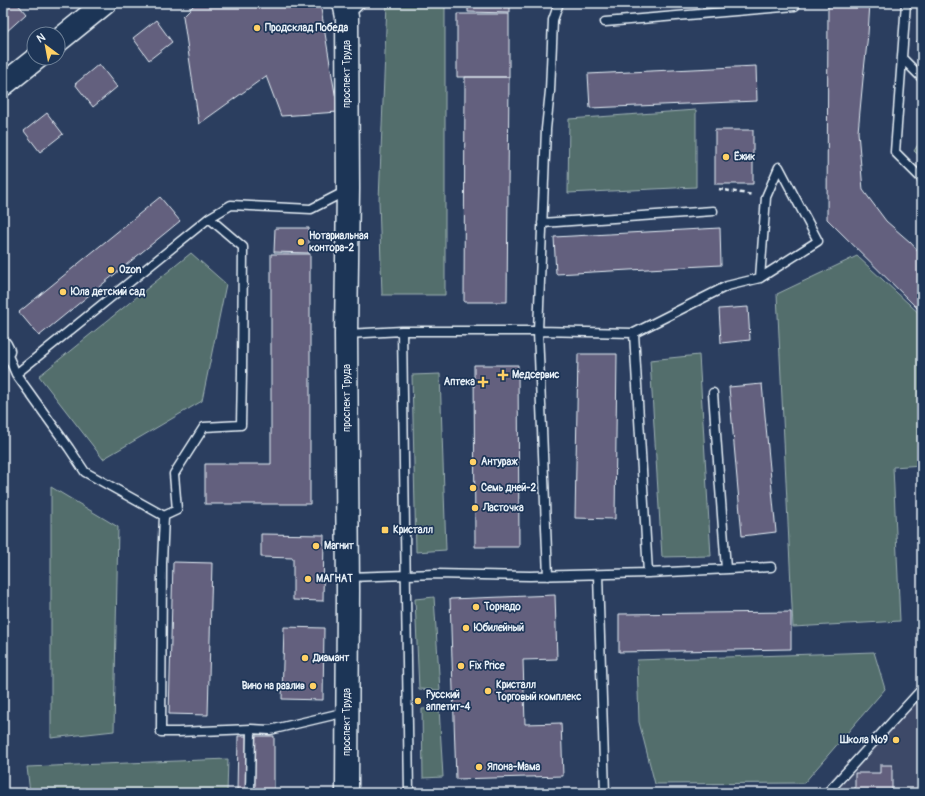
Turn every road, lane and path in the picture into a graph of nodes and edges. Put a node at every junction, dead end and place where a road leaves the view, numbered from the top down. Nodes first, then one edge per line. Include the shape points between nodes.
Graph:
1 (105, 3) edge
2 (559, 3) edge
3 (792, 3) edge
4 (906, 3) edge
5 (351, 8) edge
6 (605, 22) dead end
7 (66, 35) edge
8 (902, 58) junction
9 (27, 66) edge
10 (922, 78) edge
11 (3, 86) edge
12 (922, 179) edge
13 (348, 189) junction
14 (719, 189) dead end
15 (766, 197) junction
16 (713, 211) dead end
17 (209, 218) junction
18 (542, 223) junction
19 (760, 278) junction
20 (402, 331) junction
21 (538, 331) junction
22 (634, 333) junction
23 (346, 334) junction
24 (4, 350) edge
25 (16, 374) junction
26 (713, 394) dead end
27 (164, 516) junction
28 (771, 567) dead end
29 (726, 569) junction
30 (648, 573) junction
31 (406, 575) junction
32 (598, 575) junction
33 (548, 576) junction
34 (347, 577) junction
35 (922, 689) edge
36 (347, 712) junction
37 (251, 728) junction
38 (250, 793) edge
39 (347, 793) edge
40 (409, 793) edge
41 (605, 793) edge
42 (827, 793) edge

1 - 7 street
2 - 18 lane via 553,20
3 - 6 lane via 794,6
4 - 8 lane
5 - 13 street, проспект Труда
8 - 10 lane
8 - 12 lane via 896,152
9 - 11 street
13 - 17 lane via 311,209 231,205
13 - 23 street, проспект Труда
14 - 15 path
15 - 19 lane
15 - 19 lane via 779,167 818,241
16 - 18 lane
17 - 25 lane
17 - 27 lane via 243,247 241,424 204,427 174,474 177,510
18 - 21 lane
19 - 22 lane via 727,286
20 - 21 lane
20 - 23 lane
20 - 31 lane
21 - 22 lane
21 - 33 lane
22 - 30 lane
23 - 34 street, проспект Труда
24 - 25 lane
25 - 27 lane via 85,472
26 - 29 lane
27 - 37 lane via 161,732
28 - 29 lane
29 - 30 lane
30 - 32 lane
31 - 33 lane
31 - 34 lane
31 - 40 lane
32 - 33 lane
32 - 41 lane
34 - 36 street, проспект Труда
35 - 42 lane
36 - 37 lane via 270,730
36 - 39 street, проспект Труда
37 - 38 lane

